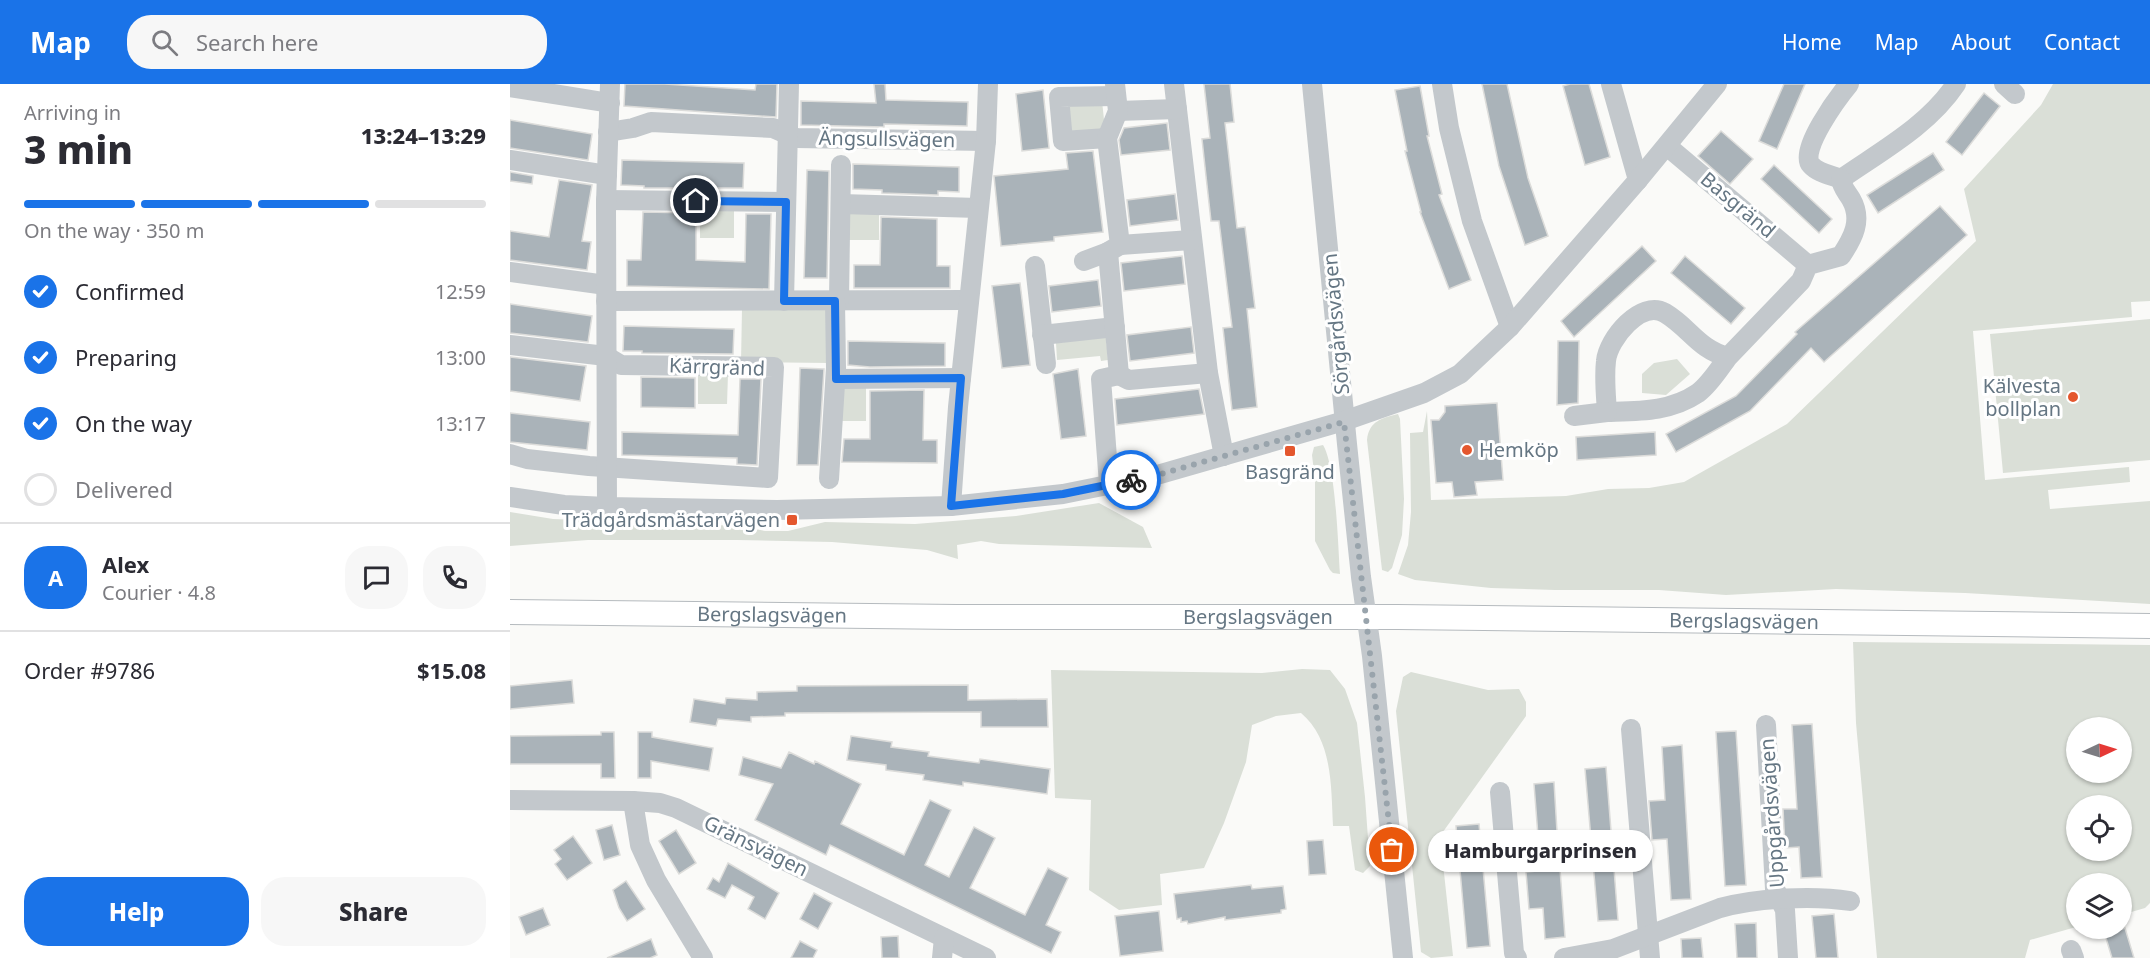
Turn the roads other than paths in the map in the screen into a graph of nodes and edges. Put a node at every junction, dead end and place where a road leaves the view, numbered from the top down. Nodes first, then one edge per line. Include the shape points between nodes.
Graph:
1 (789, 84) edge
2 (988, 84) edge
3 (1174, 84) edge
4 (1312, 84) edge
5 (1442, 84) edge
6 (1611, 84) edge
7 (1717, 84) edge
8 (1849, 84) edge
9 (1956, 84) edge
10 (510, 87) edge
11 (610, 93) edge
12 (1116, 97) edge
13 (1177, 109) junction
14 (608, 132) junction
15 (788, 135) junction
16 (1107, 138) junction
17 (986, 141) junction
18 (1667, 146) junction
19 (510, 160) edge
20 (841, 165) dead end
21 (607, 175) junction
22 (1840, 179) junction
23 (1638, 180) junction
24 (606, 200) junction
25 (786, 202) junction
26 (841, 204) junction
27 (978, 208) junction
28 (1191, 240) junction
29 (1114, 248) junction
30 (1084, 261) dead end
31 (1808, 265) junction
32 (1035, 266) dead end
33 (510, 272) edge
34 (606, 293) junction
35 (969, 300) junction
36 (784, 301) junction
37 (837, 301) junction
38 (1115, 327) junction
39 (1510, 327) junction
40 (1042, 335) junction
41 (510, 345) edge
42 (606, 356) junction
43 (1728, 357) junction
44 (1046, 364) dead end
45 (1208, 374) junction
46 (1119, 375) junction
47 (961, 378) junction
48 (836, 379) junction
49 (1607, 412) junction
50 (1574, 416) dead end
51 (1344, 422) junction
52 (510, 454) edge
53 (1224, 456) junction
54 (606, 467) junction
55 (830, 479) dead end
56 (1109, 484) junction
57 (510, 497) edge
58 (951, 506) junction
59 (607, 507) junction
60 (510, 612) edge
61 (1367, 618) junction
62 (2150, 626) edge
63 (1766, 725) dead end
64 (1630, 729) dead end
65 (1500, 792) dead end
66 (510, 800) edge
67 (633, 801) junction
68 (1779, 900) junction
69 (1850, 901) dead end
70 (1648, 936) junction
71 (944, 938) junction
72 (703, 958) edge
73 (942, 958) edge
74 (986, 958) edge
75 (1403, 958) edge
76 (1517, 958) edge
77 (1564, 958) edge
78 (1650, 958) edge
79 (1788, 958) edge

1 - 15 street
2 - 17 street
3 - 13 street
4 - 51 street, Sörgårdsvägen
5 - 39 street via 1472,221
6 - 23 street
7 - 18 street
8 - 22 street via 1815,135 1807,158 1821,172
9 - 22 street via 1910,133
10 - 11 street
11 - 14 street
12 - 13 street
12 - 16 street
12 - 16 street via 1059,97 1063,141
13 - 28 street
14 - 15 street via 651,122 773,128
14 - 21 street
15 - 17 street, Ängsullsvägen
15 - 25 street
16 - 29 street
17 - 27 street
18 - 23 street
18 - 31 street, Basgränd
19 - 21 street
20 - 26 street, Ängsullsvägen
21 - 24 street
22 - 31 street via 1858,215 1855,230 1841,256
23 - 39 street
24 - 25 street
24 - 34 street
25 - 36 street
26 - 27 street
26 - 37 street, Ängsullsvägen
27 - 35 street
28 - 29 street
28 - 45 street
29 - 30 street
29 - 38 street
31 - 43 street via 1801,281
32 - 40 street
33 - 34 street
34 - 36 street
34 - 42 street
35 - 37 street
35 - 47 street
36 - 37 street
37 - 48 street, Ängsullsvägen
38 - 40 street
38 - 46 street
39 - 51 street via 1460,374 1424,393
40 - 44 street
41 - 42 street, Kärrgränd
42 - 54 street
42 - 54 street, Kärrgränd via 621,364 774,367 768,478
43 - 49 street via 1698,392 1675,405 1660,410
43 - 49 street via 1714,353 1663,312 1652,309 1636,316 1616,336 1606,359
45 - 46 street via 1129,380
45 - 53 street
46 - 56 street via 1101,379
47 - 48 street
47 - 58 street
48 - 55 street, Ängsullsvägen
49 - 50 street
51 - 53 street
51 - 61 street, Sörgårdsvägen
52 - 54 street, Kärrgränd
53 - 56 street
54 - 59 street
56 - 58 street via 1063,494
57 - 59 street
58 - 59 street via 777,510
60 - 61 main road, Bergslagsvägen
61 - 62 main road, Bergslagsvägen
61 - 75 street, Sörgårdsvägen
63 - 68 street, Uppgårdsvägen via 1774,889
64 - 70 street
65 - 76 street
66 - 67 street, Gränsvägen
67 - 71 street, Gränsvägen via 660,803 696,817
67 - 72 street via 640,845 656,880
68 - 69 street, Uppgårdsvägen via 1825,897
68 - 70 street, Uppgårdsvägen via 1729,905
68 - 79 street, Uppgårdsvägen via 1785,910
70 - 77 street, Uppgårdsvägen via 1613,949
70 - 78 street
71 - 73 street
71 - 74 street, Gränsvägen

